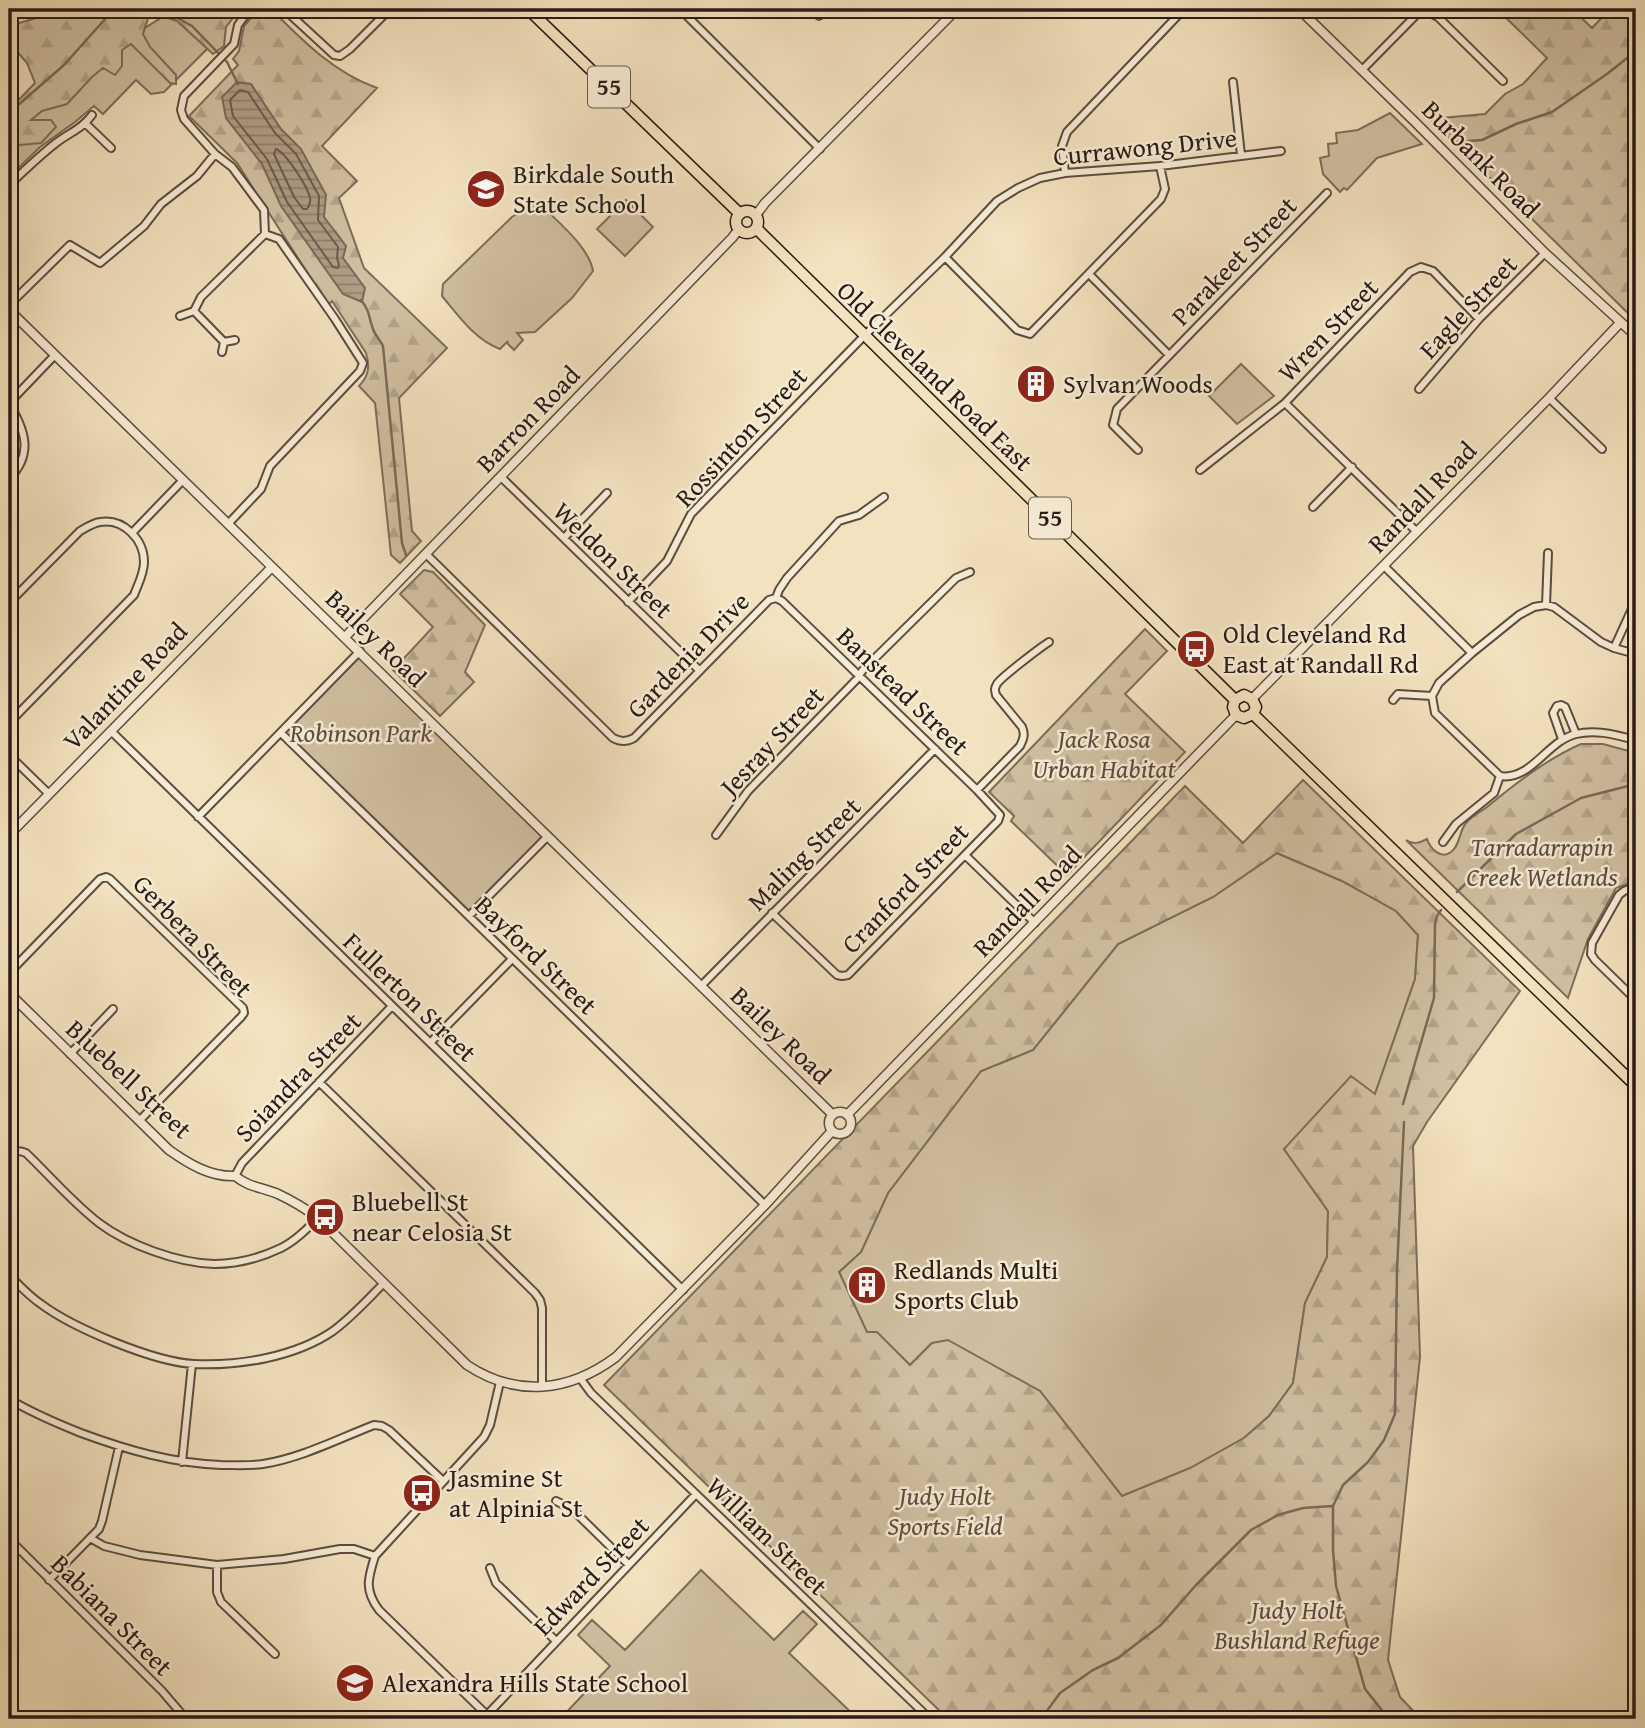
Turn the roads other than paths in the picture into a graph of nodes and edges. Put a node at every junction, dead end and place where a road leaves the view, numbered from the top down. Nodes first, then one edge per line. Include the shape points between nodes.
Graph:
1 (250, 9) edge
2 (284, 9) edge
3 (390, 9) edge
4 (528, 9) edge
5 (685, 9) edge
6 (812, 9) edge
7 (957, 9) edge
8 (1184, 9) edge
9 (1299, 9) edge
10 (1422, 9) edge
11 (1580, 9) edge
12 (1601, 9) edge
13 (819, 16) dead end
14 (1362, 70) junction
15 (1503, 81) dead end
16 (1233, 82) dead end
17 (92, 115) dead end
18 (86, 124) junction
19 (111, 149) dead end
20 (820, 149) junction
21 (1281, 151) dead end
22 (215, 154) junction
23 (1241, 155) junction
24 (1160, 166) junction
25 (1065, 173) junction
26 (9, 185) edge
27 (1327, 193) dead end
28 (740, 214) junction
29 (755, 215) junction
30 (756, 228) junction
31 (739, 229) junction
32 (265, 234) junction
33 (1545, 253) junction
34 (945, 257) junction
35 (1089, 274) junction
36 (9, 307) edge
37 (194, 311) junction
38 (180, 316) dead end
39 (1479, 319) junction
40 (1620, 323) junction
41 (864, 335) junction
42 (1636, 336) edge
43 (234, 340) dead end
44 (224, 342) junction
45 (222, 352) dead end
46 (55, 355) junction
47 (1169, 355) junction
48 (1419, 388) dead end
49 (1549, 398) junction
50 (1285, 402) junction
51 (9, 403) edge
52 (1602, 449) dead end
53 (1138, 450) dead end
54 (1352, 467) junction
55 (1200, 470) dead end
56 (501, 477) junction
57 (9, 479) edge
58 (183, 480) junction
59 (607, 493) dead end
60 (884, 497) dead end
61 (1313, 507) dead end
62 (228, 524) junction
63 (1417, 532) junction
64 (132, 533) junction
65 (564, 538) junction
66 (1548, 553) dead end
67 (426, 554) junction
68 (1384, 566) junction
69 (272, 567) junction
70 (970, 572) dead end
71 (776, 598) junction
72 (1636, 600) edge
73 (628, 601) junction
74 (9, 603) edge
75 (1546, 605) junction
76 (345, 637) junction
77 (1049, 642) dead end
78 (1614, 648) junction
79 (360, 651) junction
80 (1472, 653) junction
81 (1636, 654) edge
82 (699, 670) junction
83 (859, 676) junction
84 (1432, 696) junction
85 (1252, 699) junction
86 (1235, 700) junction
87 (1393, 700) dead end
88 (1253, 714) junction
89 (1236, 715) junction
90 (9, 723) edge
91 (111, 731) junction
92 (281, 733) junction
93 (1576, 734) junction
94 (1562, 740) junction
95 (1636, 740) edge
96 (935, 749) junction
97 (9, 755) edge
98 (1500, 776) junction
99 (977, 790) junction
100 (49, 794) junction
101 (1000, 815) joint
102 (198, 817) junction
103 (9, 835) edge
104 (716, 835) dead end
105 (548, 836) junction
106 (1443, 842) dead end
107 (965, 855) junction
108 (1636, 886) edge
109 (772, 913) junction
110 (469, 916) junction
111 (1035, 923) junction
112 (512, 959) junction
113 (9, 973) edge
114 (701, 986) junction
115 (9, 993) edge
116 (1636, 1000) edge
117 (392, 1006) junction
118 (113, 1009) dead end
119 (430, 1043) junction
120 (70, 1054) junction
121 (319, 1083) junction
122 (1636, 1087) edge
123 (833, 1115) junction
124 (847, 1115) junction
125 (139, 1121) junction
126 (832, 1130) junction
127 (9, 1156) edge
128 (235, 1176) junction
129 (765, 1205) junction
130 (318, 1218) junction
131 (9, 1275) edge
132 (384, 1283) junction
133 (683, 1290) junction
134 (642, 1332) joint
135 (192, 1364) junction
136 (580, 1378) junction
137 (500, 1382) junction
138 (542, 1387) junction
139 (9, 1399) edge
140 (119, 1447) junction
141 (182, 1462) junction
142 (443, 1481) junction
143 (696, 1494) junction
144 (556, 1501) dead end
145 (90, 1538) junction
146 (9, 1539) edge
147 (374, 1556) junction
148 (628, 1564) junction
149 (217, 1565) junction
150 (490, 1568) dead end
151 (49, 1580) junction
152 (556, 1641) junction
153 (275, 1654) dead end
154 (489, 1717) edge
155 (186, 1719) edge
156 (930, 1719) edge

1 - 22 street via 238,25 234,44 184,96 184,119
2 - 3 street via 340,56
4 - 28 main road, 55
5 - 20 street
6 - 13 street
7 - 20 street
8 - 25 street via 1067,132 1062,146
9 - 14 street, Burbank Road
10 - 14 street
10 - 15 street via 1438,17
11 - 12 street via 1589,14
14 - 33 street, Burbank Road
16 - 23 street
17 - 18 street
18 - 19 street
18 - 26 street via 47,150
20 - 29 street
21 - 23 street, Currawong Drive
22 - 32 street via 232,167 264,210
22 - 36 street via 144,226 100,262 70,245
23 - 24 street, Currawong Drive
24 - 25 street, Currawong Drive
24 - 35 street via 1165,189 1161,199
25 - 34 street, Currawong Drive via 1040,178 997,201
27 - 47 street, Parakeet Street
28 - 29 main road via 748,211
28 - 31 main road
29 - 30 main road
30 - 31 main road via 748,233
30 - 41 main road, Old Cleveland Road East / 55
31 - 56 street, Barron Road
32 - 37 street via 201,297
32 - 62 street via 279,239 363,363 270,466 261,489
33 - 39 street, Eagle Street
33 - 40 street, Burbank Road
34 - 35 street via 1017,330 1030,334
34 - 41 street, Currawong Drive
35 - 47 street
36 - 46 street, Bailey Road
37 - 38 street
37 - 44 street
39 - 48 street, Eagle Street
39 - 50 street, Wren Street via 1433,271 1420,267 1410,272
40 - 42 street, Burbank Road
40 - 49 street, Randall Road
41 - 73 street, Rossinton Street via 691,514 667,561
41 - 86 main road, Old Cleveland Road East / 55
43 - 44 street
44 - 45 street
46 - 51 street
46 - 58 street, Bailey Road
47 - 53 street, Parakeet Street via 1117,409 1113,425
49 - 52 street
49 - 63 street, Randall Road
50 - 54 street
50 - 55 street, Wren Street
51 - 57 street via 24,435 24,457
54 - 61 street
54 - 63 street
56 - 65 street, Weldon Street
56 - 67 street, Barron Road
58 - 62 street, Bailey Road
58 - 64 street
59 - 65 street
60 - 71 street, Gardenia Drive via 859,515 839,521 787,578
62 - 69 street, Bailey Road
63 - 68 street, Randall Road
64 - 74 street via 107,521 80,531
64 - 90 street via 143,553 144,568 134,595
65 - 73 street, Weldon Street
66 - 75 street
67 - 76 street, Barron Road
67 - 82 street, Gardenia Drive via 613,738 627,742 634,738
68 - 80 street
68 - 85 street, Randall Road
69 - 76 street, Bailey Road
69 - 91 street, Valantine Road
70 - 83 street, Jesray Street via 956,578
71 - 82 street, Gardenia Drive
71 - 83 street, Banstead Street
72 - 78 street
73 - 82 street, Weldon Street
75 - 78 street
75 - 80 street via 1526,610
76 - 79 street, Bailey Road
77 - 99 street via 997,683 996,695 1022,727 1024,739
78 - 81 street
79 - 92 street
79 - 105 street, Bailey Road
80 - 84 street via 1438,683
83 - 96 street, Banstead Street
83 - 104 street, Jesray Street via 754,784
84 - 87 street via 1398,694
84 - 98 street via 1435,713
85 - 86 main road via 1244,695
85 - 88 main road
86 - 89 main road
88 - 89 main road
88 - 122 main road
89 - 111 street, Randall Road
91 - 100 street, Valantine Road
91 - 102 street, Fullerton Street
92 - 102 street
92 - 110 street, Bayford Street
93 - 94 street
93 - 94 street via 1565,707 1557,706 1553,713
93 - 95 street via 1601,732
94 - 98 street via 1520,774
96 - 99 street, Banstead Street
96 - 109 street, Maling Street
97 - 100 street
98 - 106 street via 1494,793 1456,824
99 - 101 street, Banstead Street
100 - 103 street, Valantine Road
101 - 107 street, Cranford Street
102 - 117 street, Fullerton Street
105 - 110 street
105 - 114 street, Bailey Road
107 - 109 street, Cranford Street via 848,975 837,975
107 - 111 street
108 - 116 street via 1619,895 1592,943 1591,954
109 - 114 street, Maling Street
110 - 112 street, Bayford Street
111 - 124 street, Randall Road
112 - 119 street
112 - 129 street, Bayford Street
113 - 125 street, Gerbera Street via 106,877 243,1008 241,1017
114 - 123 street, Bailey Road
115 - 120 street, Bluebell Street
117 - 119 street, Fullerton Street
117 - 121 street, Soiandra Street
118 - 120 street
119 - 133 street, Fullerton Street
120 - 125 street, Bluebell Street
121 - 128 street, Soiandra Street via 242,1163
121 - 138 street via 535,1293 542,1308
123 - 124 street
123 - 126 street
124 - 126 street, Randall Road via 849,1130 839,1134
125 - 128 street, Bluebell Street via 192,1165 223,1177
126 - 129 street, Randall Road
127 - 130 street via 19,1150 26,1153 86,1213 114,1233 197,1262 236,1262 268,1254
128 - 130 street, Bluebell Street
129 - 133 street, Randall Road
130 - 132 street, Bluebell Street
131 - 135 street via 41,1304 79,1326 137,1350
132 - 135 street via 333,1331 312,1342 261,1359
132 - 137 street, Bluebell Street via 459,1358
133 - 134 street, Randall Road
134 - 136 street, Bluebell Street via 600,1369
135 - 141 street
136 - 138 street, Bluebell Street
136 - 143 street, William Street
137 - 138 street, Bluebell Street
137 - 142 street via 487,1431
139 - 140 street via 48,1420
140 - 141 street
140 - 145 street via 102,1521
141 - 142 street via 261,1464 374,1425 389,1430
142 - 147 street
143 - 148 street, Edward Street
143 - 156 street, William Street
144 - 148 street via 572,1509
145 - 149 street via 140,1555
145 - 151 street
146 - 151 street, Babiana Street
147 - 149 street via 340,1549
147 - 154 street via 368,1585 374,1603
148 - 152 street, Edward Street
149 - 153 street via 221,1602
150 - 152 street via 496,1583
151 - 155 street, Babiana Street
152 - 154 street, Edward Street

